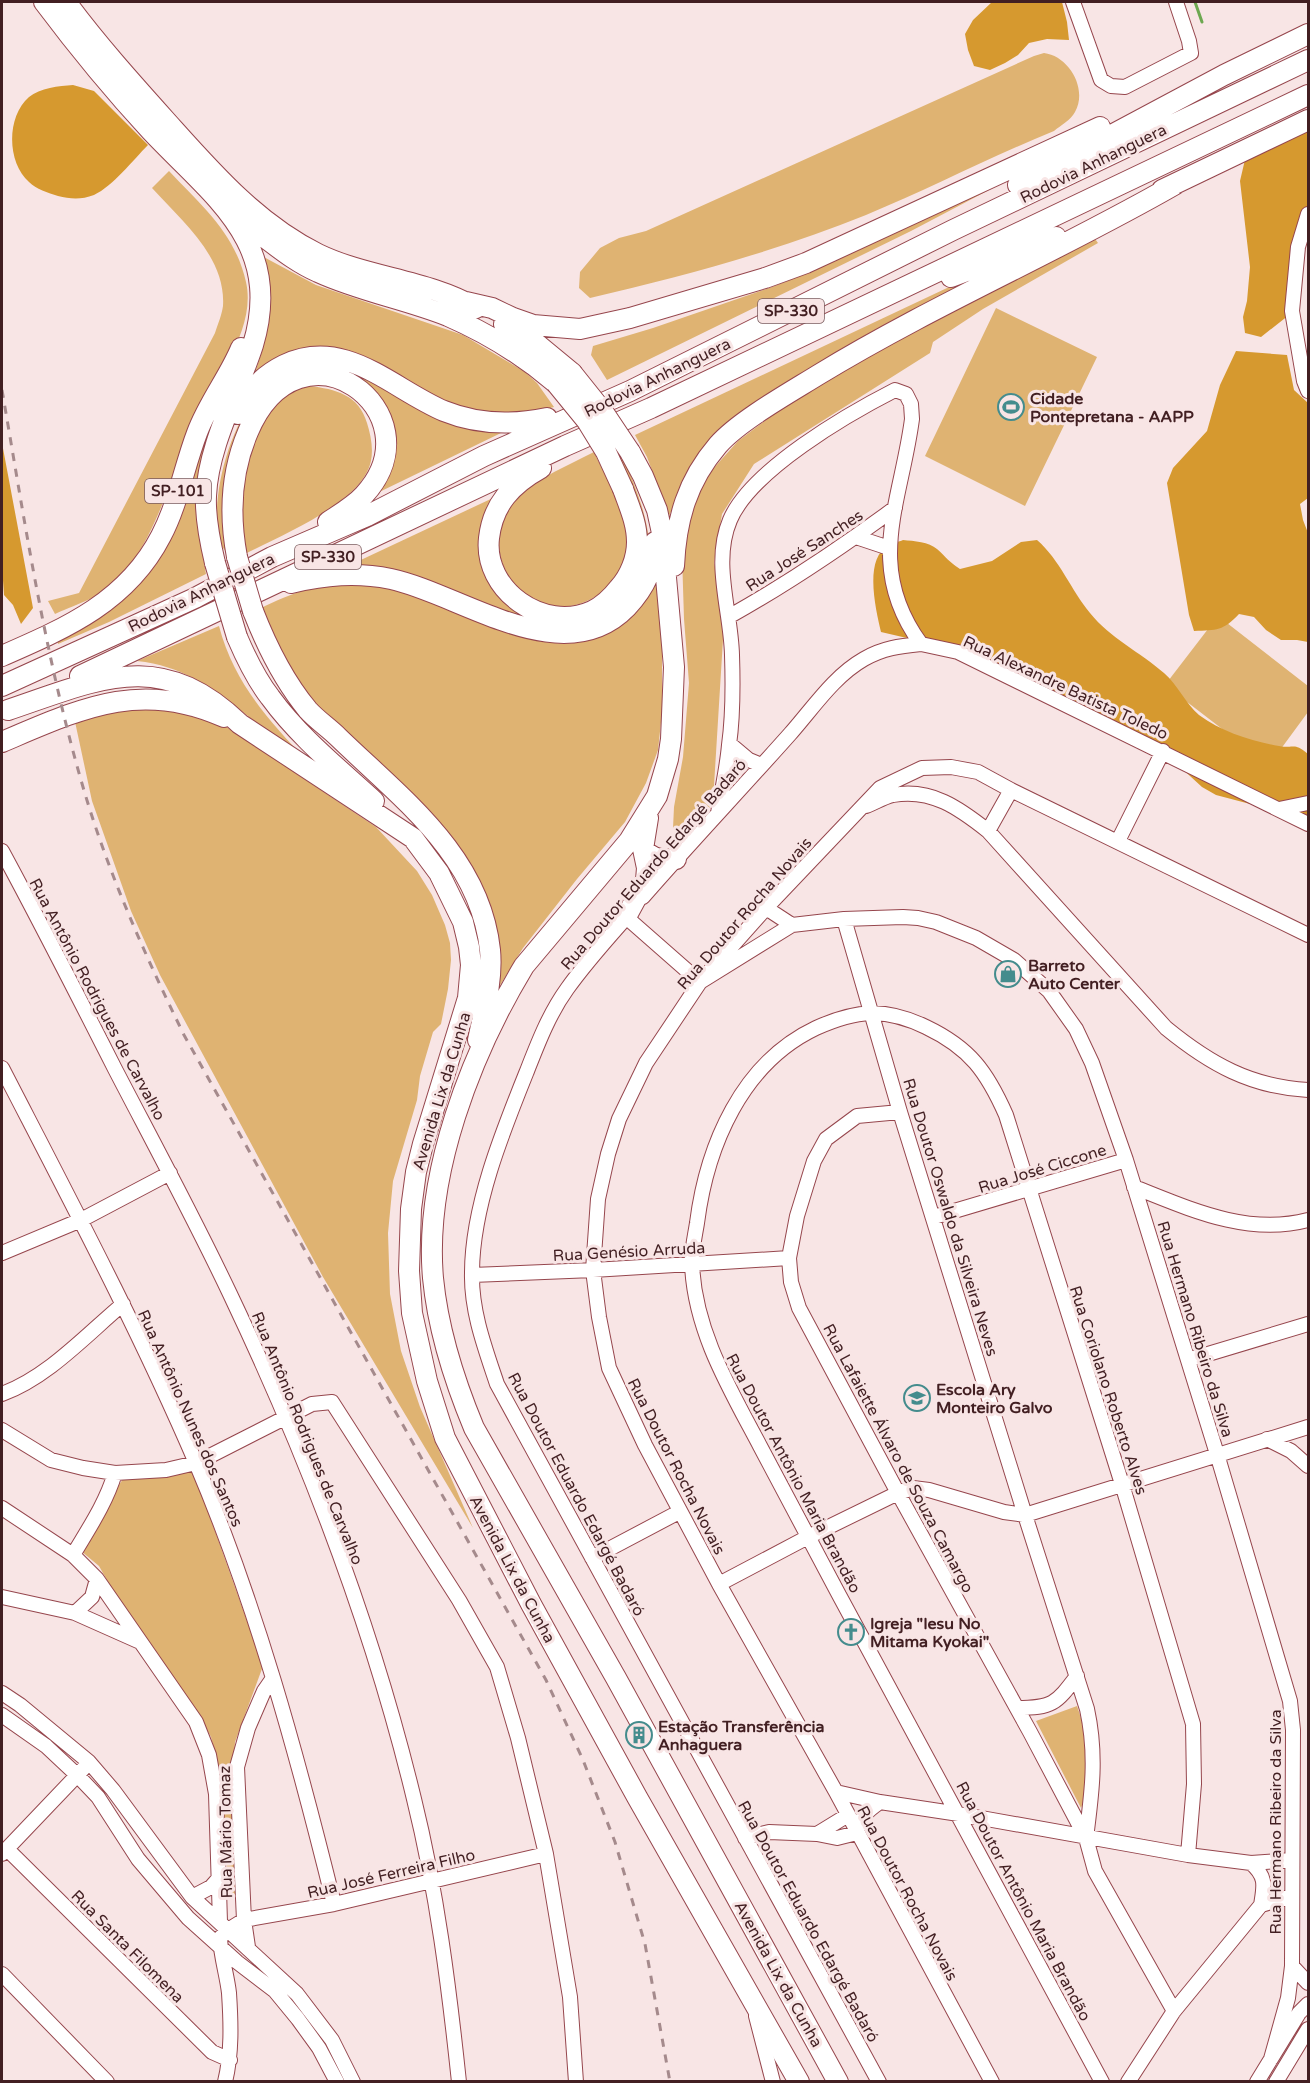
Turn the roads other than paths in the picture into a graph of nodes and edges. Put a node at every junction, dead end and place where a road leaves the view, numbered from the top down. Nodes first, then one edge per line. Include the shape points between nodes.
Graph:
1 (44, 2) edge
2 (66, 2) edge
3 (1073, 2) edge
4 (1176, 2) edge
5 (1308, 34) edge
6 (1308, 60) edge
7 (1224, 75) junction
8 (1308, 95) edge
9 (1308, 120) edge
10 (156, 123) junction
11 (184, 152) junction
12 (1174, 185) junction
13 (229, 212) junction
14 (1308, 214) edge
15 (253, 254) junction
16 (466, 302) junction
17 (807, 333) junction
18 (564, 378) junction
19 (1308, 391) edge
20 (651, 408) junction
21 (547, 418) junction
22 (484, 456) junction
23 (643, 476) junction
24 (206, 496) junction
25 (895, 508) junction
26 (856, 537) junction
27 (888, 548) junction
28 (272, 557) junction
29 (725, 594) junction
30 (252, 602) junction
31 (755, 602) junction
32 (730, 616) junction
33 (907, 624) junction
34 (672, 635) junction
35 (921, 644) junction
36 (893, 647) junction
37 (2, 656) edge
38 (4, 685) edge
39 (5, 712) edge
40 (240, 724) junction
41 (2, 742) edge
42 (730, 744) junction
43 (1163, 751) junction
44 (761, 765) junction
45 (1011, 790) junction
46 (1308, 803) edge
47 (650, 808) junction
48 (1279, 809) junction
49 (859, 810) junction
50 (718, 813) junction
51 (1308, 824) edge
52 (988, 831) junction
53 (413, 838) junction
54 (1118, 841) junction
55 (643, 849) junction
56 (3, 859) edge
57 (676, 859) junction
58 (766, 908) junction
59 (626, 917) junction
60 (843, 919) junction
61 (792, 925) junction
62 (1308, 935) edge
63 (700, 982) junction
64 (870, 1012) junction
65 (2, 1068) edge
66 (470, 1075) junction
67 (1308, 1090) edge
68 (900, 1112) junction
69 (1126, 1160) junction
70 (170, 1173) junction
71 (1134, 1187) junction
72 (1028, 1189) junction
73 (934, 1217) junction
74 (81, 1220) junction
75 (1308, 1220) edge
76 (2, 1253) edge
77 (789, 1258) junction
78 (691, 1264) junction
79 (593, 1270) junction
80 (472, 1275) junction
81 (123, 1304) junction
82 (1308, 1324) edge
83 (1188, 1360) junction
84 (2, 1394) edge
85 (285, 1417) junction
86 (1308, 1427) edge
87 (2, 1430) edge
88 (1267, 1439) junction
89 (1217, 1454) junction
90 (196, 1463) junction
91 (1308, 1466) edge
92 (115, 1473) junction
93 (1122, 1484) junction
94 (898, 1493) junction
95 (2, 1508) edge
96 (679, 1512) junction
97 (1025, 1515) junction
98 (808, 1537) junction
99 (73, 1554) junction
100 (592, 1558) junction
101 (97, 1579) junction
102 (718, 1584) junction
103 (2, 1597) edge
104 (75, 1613) junction
105 (140, 1642) junction
106 (1077, 1676) junction
107 (273, 1678) junction
108 (2, 1693) edge
109 (1060, 1698) junction
110 (1017, 1708) junction
111 (1041, 1708) junction
112 (1087, 1708) junction
113 (2, 1716) edge
114 (1030, 1732) junction
115 (89, 1762) junction
116 (77, 1775) junction
117 (836, 1792) junction
118 (880, 1802) junction
119 (959, 1814) junction
120 (848, 1815) junction
121 (856, 1833) junction
122 (817, 1834) junction
123 (1086, 1838) junction
124 (745, 1839) junction
125 (4, 1851) edge
126 (546, 1854) junction
127 (1188, 1855) junction
128 (1292, 1860) junction
129 (1251, 1863) junction
130 (218, 1880) junction
131 (433, 1880) junction
132 (1292, 1896) junction
133 (192, 1897) junction
134 (334, 1904) junction
135 (1261, 1905) junction
136 (244, 1920) junction
137 (224, 1925) junction
138 (220, 1946) junction
139 (248, 1947) junction
140 (237, 1962) junction
141 (1292, 1966) junction
142 (2, 1974) edge
143 (1308, 1983) edge
144 (229, 1992) junction
145 (751, 1997) junction
146 (1288, 1998) junction
147 (1174, 2011) junction
148 (1305, 2012) edge
149 (1308, 2029) edge
150 (1271, 2059) junction
151 (230, 2060) junction
152 (107, 2082) edge
153 (225, 2082) edge
154 (235, 2082) edge
155 (337, 2082) edge
156 (353, 2082) edge
157 (459, 2082) edge
158 (576, 2082) edge
159 (773, 2082) edge
160 (799, 2082) edge
161 (838, 2082) edge
162 (879, 2082) edge
163 (992, 2082) edge
164 (1102, 2082) edge
165 (1128, 2082) edge
166 (1257, 2082) edge
167 (1276, 2082) edge

1 - 10 highway, SP-101 via 73,40
2 - 10 highway, SP-101
3 - 4 street via 1101,80 1125,87 1191,53
5 - 7 highway
6 - 22 highway, Rodovia Anhanguera / SP-330 via 630,391
7 - 16 highway via 1116,120 806,263 754,281 580,329 533,325
7 - 21 highway via 896,248
8 - 17 highway, Rodovia Anhanguera / SP-330
9 - 12 highway
10 - 11 highway, SP-101
11 - 13 highway, SP-101
11 - 16 highway, SP-101 via 258,214 318,254
12 - 17 highway via 1050,240
12 - 34 highway via 850,356 735,429 698,470 685,498 675,548
13 - 15 highway, SP-101
13 - 18 highway via 294,260 317,272 447,316
14 - 19 street via 1298,247 1292,311
15 - 24 highway via 261,298 259,321 216,447
15 - 37 highway, SP-101 via 248,332 198,430 162,535 144,564 120,591 85,617
16 - 18 highway, SP-101 via 532,340
17 - 20 highway, Rodovia Anhanguera / SP-330
18 - 20 highway, bridge via 587,421 606,452 623,489 637,542 625,581 602,605 590,612 566,616 532,610 508,593 492,566 488,548 495,509 523,478
18 - 23 highway, SP-101, bridge via 604,413
20 - 30 highway, Rodovia Anhanguera / SP-330 via 565,446
21 - 22 highway
21 - 24 highway via 497,423 464,417 443,411 348,360 330,357 291,362 271,372 245,398
22 - 28 highway, Rodovia Anhanguera / SP-330 via 367,516
23 - 30 highway via 655,545 651,568 644,586 621,613 593,628 570,633 531,630 414,585 362,574 318,577
23 - 34 highway via 662,533
24 - 53 highway, bridge via 214,563 237,637 259,682 306,739
25 - 26 street, Rua José Sanches
25 - 27 street
25 - 29 street via 912,418 906,394 896,390 782,459 741,500 729,520 724,543
26 - 27 street
26 - 31 street, Rua José Sanches
27 - 33 street via 891,580
28 - 30 highway, bridge via 350,508 369,489 381,468 385,455 382,421 375,405 350,382 323,375 308,376 271,394 256,413 244,441 232,491 232,530
28 - 38 highway, Rodovia Anhanguera / SP-330 via 195,598
29 - 31 street
29 - 32 street
30 - 39 highway, Rodovia Anhanguera / SP-330
30 - 66 highway via 264,641 279,671 309,711 436,832 474,889 490,951 490,980
31 - 32 street, Rua José Sanches
32 - 42 street
33 - 35 street
33 - 36 street
34 - 47 highway, Avenida Lix da Cunha via 671,739 657,796
35 - 36 street, Rua Doutor Eduardo Edargé Badaró
35 - 43 street, Rua Alexandre Batista Toledo via 958,652
36 - 44 street, Rua Doutor Eduardo Edargé Badaró via 862,660 844,675
39 - 40 highway, Avenida Lix da Cunha via 96,680 117,676 159,678 205,695
40 - 41 highway via 178,702 132,698 98,704
40 - 53 highway, Avenida Lix da Cunha
42 - 44 street
42 - 50 street
43 - 48 street, Rua Alexandre Batista Toledo
43 - 54 street
44 - 50 street, Rua Doutor Eduardo Edargé Badaró
45 - 49 street, Rua Doutor Rocha Novais via 978,772 951,767 922,768 880,788
45 - 52 street
45 - 54 street, Rua Doutor Rocha Novais
46 - 48 street
47 - 55 highway
47 - 66 highway, Avenida Lix da Cunha via 629,842 529,958
48 - 51 street, Rua Alexandre Batista Toledo
49 - 52 street via 891,795 916,793 960,809
49 - 58 street, Rua Doutor Rocha Novais
50 - 57 street, Rua Doutor Eduardo Edargé Badaró
52 - 67 street via 1174,1035 1217,1065 1254,1082
53 - 145 highway, Avenida Lix da Cunha via 455,903 471,965 468,998 423,1144 411,1209 408,1271 412,1314 427,1381 445,1438 478,1505
54 - 62 street, Rua Doutor Rocha Novais
55 - 57 highway via 652,858
55 - 59 highway via 645,880
56 - 70 street, Rua Antônio Rodrigues de Carvalho
57 - 59 street, Rua Doutor Eduardo Edargé Badaró
58 - 61 street
58 - 63 street, Rua Doutor Rocha Novais
59 - 63 street
59 - 80 street, Rua Doutor Eduardo Edargé Badaró via 567,990 543,1031 480,1204 473,1239
60 - 61 street, Rua Hermano Ribeiro da Silva
60 - 64 street, Rua Doutor Oswaldo da Silveira Neves
60 - 69 street, Rua Hermano Ribeiro da Silva via 927,920 976,938 1014,960 1049,991 1076,1029
61 - 63 street, Rua Hermano Ribeiro da Silva
63 - 79 street, Rua Doutor Rocha Novais via 642,1070 619,1119 598,1199
64 - 68 street, Rua Doutor Oswaldo da Silveira Neves
64 - 72 street, Rua Coriolano Roberto Alves via 898,1016 941,1034 980,1068 1006,1115
64 - 78 street, Rua Doutor Antônio Maria Brandão via 833,1020 799,1036 750,1082 725,1122 708,1164
65 - 74 street, Rua Antônio Nunes dos Santos
66 - 161 highway, Avenida Lix da Cunha via 441,1171 433,1248 433,1278 442,1334 457,1385 474,1428
68 - 73 street, Rua Doutor Oswaldo da Silveira Neves
68 - 77 street, Rua Lafaiette Álvaro de Souza Camargo via 857,1116 826,1139 805,1185
69 - 71 street, Rua Hermano Ribeiro da Silva
69 - 72 street, Rua José Ciccone
70 - 74 street
70 - 85 street, Rua Antônio Rodrigues de Carvalho via 230,1293
71 - 75 street via 1185,1208 1240,1224
71 - 83 street, Rua Hermano Ribeiro da Silva
72 - 73 street, Rua José Ciccone
72 - 93 street, Rua Coriolano Roberto Alves
73 - 97 street, Rua Doutor Oswaldo da Silveira Neves
74 - 76 street
74 - 81 street, Rua Antônio Nunes dos Santos
77 - 78 street, Rua Genésio Arruda
77 - 94 street, Rua Lafaiette Álvaro de Souza Camargo via 799,1308
78 - 79 street, Rua Genésio Arruda
78 - 98 street, Rua Doutor Antônio Maria Brandão via 712,1354
79 - 80 street, Rua Genésio Arruda
79 - 96 street, Rua Doutor Rocha Novais via 609,1368
80 - 100 street, Rua Doutor Eduardo Edargé Badaró via 481,1337 497,1384
81 - 84 street via 45,1370
81 - 90 street, Rua Antônio Nunes dos Santos
82 - 83 street
83 - 89 street, Rua Hermano Ribeiro da Silva
85 - 90 street
85 - 126 street via 312,1404 332,1402 459,1600 497,1667
85 - 131 street, Rua Antônio Rodrigues de Carvalho via 322,1507 377,1666
86 - 88 street
87 - 92 street via 51,1460
88 - 89 street
88 - 91 street
89 - 93 street
89 - 128 street, Rua Hermano Ribeiro da Silva via 1290,1701
90 - 92 street via 166,1470
90 - 107 street, Rua Antônio Nunes dos Santos via 237,1568
92 - 99 street via 99,1513
93 - 97 street
93 - 127 street, Rua Coriolano Roberto Alves via 1193,1724 1194,1784
94 - 97 street via 913,1488 929,1490
94 - 98 street
94 - 110 street, Rua Lafaiette Álvaro de Souza Camargo
95 - 99 street
96 - 100 street
96 - 102 street, Rua Doutor Rocha Novais
97 - 106 street, Rua Doutor Oswaldo da Silveira Neves
98 - 102 street
98 - 119 street, Rua Doutor Antônio Maria Brandão
99 - 101 street
100 - 124 street, Rua Doutor Eduardo Edargé Badaró
101 - 104 street via 92,1597
101 - 105 street
102 - 117 street, Rua Doutor Rocha Novais
103 - 104 street
104 - 105 street
105 - 130 street via 196,1722 209,1755 216,1794
106 - 109 street
106 - 112 street, Rua Doutor Oswaldo da Silveira Neves
107 - 134 street, Rua Antônio Nunes dos Santos
107 - 136 street, Rua Mário Tomaz via 248,1728 237,1767
108 - 115 street
109 - 111 street
109 - 112 street
110 - 111 street
110 - 114 street, Rua Lafaiette Álvaro de Souza Camargo
111 - 114 street
112 - 123 street, Rua Doutor Oswaldo da Silveira Neves via 1094,1781
113 - 116 street via 46,1746
114 - 123 street, Rua Lafaiette Álvaro de Souza Camargo
115 - 116 street
115 - 133 street
116 - 125 street
116 - 138 street via 98,1797 138,1859 188,1918
117 - 118 street
117 - 120 street, Rua Doutor Rocha Novais
118 - 119 street
118 - 121 street via 865,1813
119 - 123 street
119 - 164 street, Rua Doutor Antônio Maria Brandão
120 - 121 street, Rua Doutor Rocha Novais
120 - 122 street
121 - 122 street via 837,1838
121 - 163 street, Rua Doutor Rocha Novais
122 - 124 street via 769,1832
123 - 127 street
123 - 147 street, Rua Lafaiette Álvaro de Souza Camargo via 1095,1871
124 - 162 street, Rua Doutor Eduardo Edargé Badaró
125 - 151 street, Rua Santa Filomena via 212,2052
126 - 131 street, Rua José Ferreira Filho
126 - 158 street via 570,1997
127 - 129 street
128 - 129 street
128 - 132 street, Rua Hermano Ribeiro da Silva
129 - 135 street via 1264,1882
130 - 133 street
130 - 137 street
131 - 134 street, Rua José Ferreira Filho
131 - 157 street, Rua Antônio Rodrigues de Carvalho
132 - 135 street
132 - 141 street, Rua Hermano Ribeiro da Silva
133 - 137 street
134 - 136 street, Rua José Ferreira Filho
135 - 147 street
136 - 137 street, Rua Mário Tomaz
136 - 139 street, Rua Mário Tomaz
137 - 138 street
137 - 139 street
138 - 140 street
138 - 144 street
139 - 140 street
139 - 156 street via 297,1994 332,2040
140 - 144 street
140 - 155 street via 274,1991 298,2019
141 - 143 street
141 - 146 street, Rua Hermano Ribeiro da Silva
142 - 152 street
144 - 151 street
145 - 159 street
145 - 160 highway, Avenida Lix da Cunha
146 - 148 street
146 - 150 street, Rua Hermano Ribeiro da Silva
147 - 165 street
148 - 150 street
149 - 167 street
150 - 166 street
151 - 153 street
151 - 154 street

